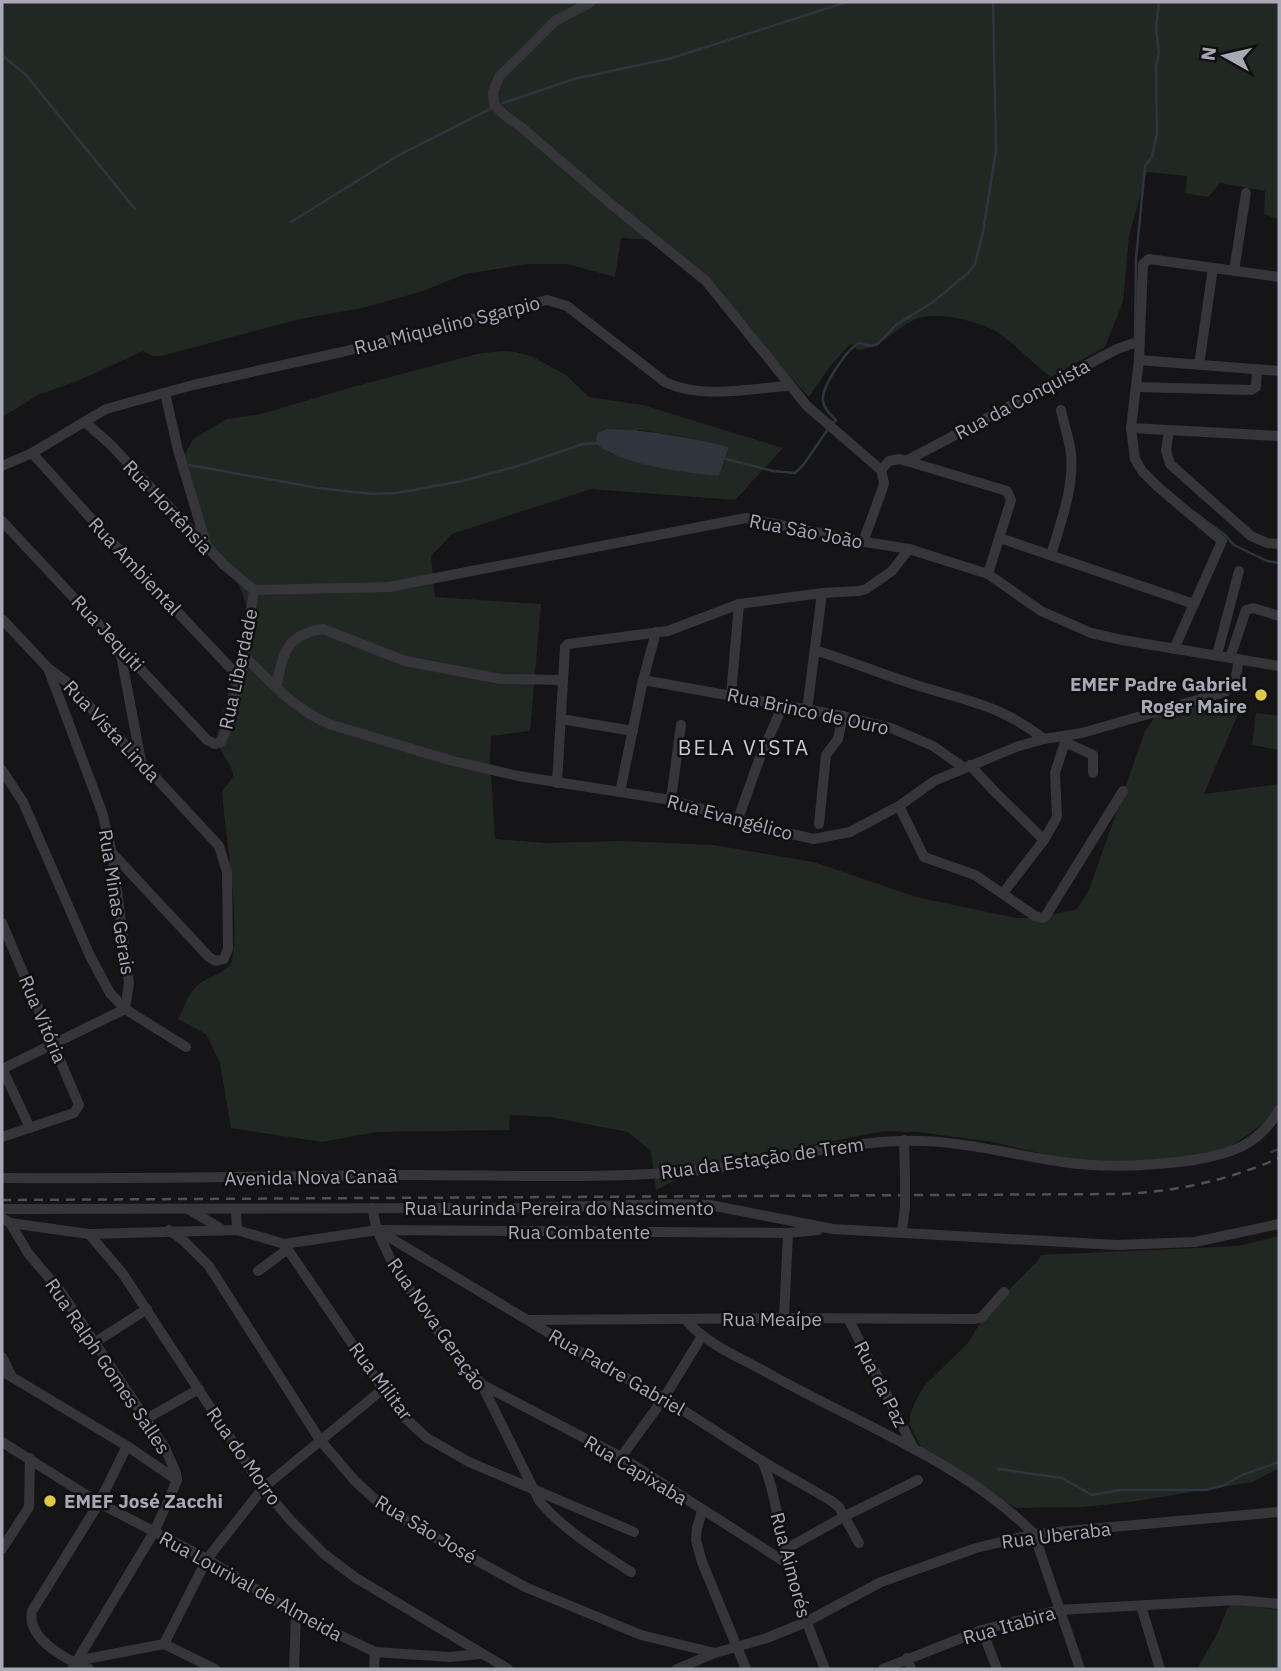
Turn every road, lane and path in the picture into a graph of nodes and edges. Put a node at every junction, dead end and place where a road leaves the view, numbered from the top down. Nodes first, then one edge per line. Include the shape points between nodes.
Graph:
1 (591, 2) edge
2 (1246, 193) dead end
3 (1213, 268) junction
4 (1234, 271) junction
5 (1279, 277) edge
6 (1139, 341) junction
7 (1139, 360) junction
8 (1199, 365) junction
9 (1257, 371) junction
10 (1279, 371) edge
11 (789, 386) junction
12 (1137, 387) junction
13 (165, 393) junction
14 (1061, 410) dead end
15 (85, 422) junction
16 (1131, 428) junction
17 (1169, 430) junction
18 (1279, 436) edge
19 (32, 453) junction
20 (906, 461) junction
21 (2, 466) edge
22 (881, 470) junction
23 (2, 521) edge
24 (1000, 538) junction
25 (863, 542) junction
26 (1279, 544) edge
27 (207, 548) junction
28 (909, 549) junction
29 (1051, 555) junction
30 (1239, 571) dead end
31 (988, 574) junction
32 (254, 590) junction
33 (822, 593) junction
34 (739, 604) junction
35 (1194, 604) junction
36 (1279, 615) edge
37 (2, 619) edge
38 (656, 632) junction
39 (118, 644) junction
40 (1174, 649) junction
41 (815, 650) junction
42 (1217, 655) junction
43 (244, 656) junction
44 (1234, 658) junction
45 (1279, 666) edge
46 (48, 668) junction
47 (239, 677) junction
48 (563, 680) junction
49 (643, 680) junction
50 (276, 687) junction
51 (731, 695) junction
52 (783, 705) junction
53 (807, 710) junction
54 (843, 716) junction
55 (561, 719) junction
56 (681, 725) dead end
57 (633, 731) junction
58 (1044, 739) junction
59 (1066, 739) junction
60 (215, 744) joint
61 (141, 762) junction
62 (967, 766) junction
63 (2, 770) edge
64 (1093, 773) dead end
65 (556, 783) junction
66 (1123, 791) dead end
67 (620, 792) junction
68 (671, 800) junction
69 (899, 806) junction
70 (738, 819) junction
71 (818, 824) dead end
72 (1044, 840) junction
73 (112, 853) junction
74 (1003, 893) junction
75 (2, 923) edge
76 (125, 1009) junction
77 (54, 1044) junction
78 (186, 1047) dead end
79 (2, 1068) edge
80 (1279, 1110) edge
81 (30, 1129) junction
82 (2, 1137) edge
83 (904, 1140) junction
84 (621, 1175) joint
85 (2, 1178) edge
86 (372, 1208) junction
87 (2, 1209) edge
88 (188, 1209) junction
89 (236, 1209) junction
90 (6, 1220) edge
91 (1279, 1224) edge
92 (833, 1228) junction
93 (169, 1230) junction
94 (232, 1230) junction
95 (377, 1230) junction
96 (902, 1231) junction
97 (788, 1233) junction
98 (89, 1234) junction
99 (286, 1247) junction
100 (258, 1271) dead end
101 (1004, 1292) dead end
102 (147, 1309) junction
103 (784, 1318) junction
104 (528, 1320) junction
105 (686, 1320) junction
106 (849, 1320) junction
107 (702, 1336) junction
108 (94, 1343) junction
109 (2, 1357) edge
110 (6, 1373) edge
111 (481, 1383) junction
112 (198, 1389) junction
113 (383, 1389) junction
114 (664, 1398) junction
115 (146, 1419) junction
116 (320, 1440) junction
117 (2, 1442) edge
118 (127, 1446) junction
119 (914, 1449) junction
120 (621, 1457) junction
121 (30, 1458) junction
122 (762, 1461) junction
123 (177, 1480) junction
124 (918, 1480) dead end
125 (263, 1488) junction
126 (533, 1488) junction
127 (99, 1503) junction
128 (702, 1511) junction
129 (1279, 1512) edge
130 (845, 1516) junction
131 (153, 1532) junction
132 (634, 1532) dead end
133 (1034, 1534) junction
134 (859, 1543) dead end
135 (3, 1544) edge
136 (784, 1550) junction
137 (207, 1559) junction
138 (788, 1564) junction
139 (631, 1572) dead end
140 (1279, 1604) edge
141 (1141, 1606) junction
142 (1058, 1610) junction
143 (296, 1614) junction
144 (806, 1622) junction
145 (982, 1630) junction
146 (164, 1644) junction
147 (737, 1647) junction
148 (375, 1652) junction
149 (715, 1653) junction
150 (480, 1654) junction
151 (450, 1657) junction
152 (907, 1658) junction
153 (74, 1665) edge
154 (89, 1669) edge
155 (215, 1669) edge
156 (294, 1669) edge
157 (374, 1669) edge
158 (450, 1669) edge
159 (508, 1669) edge
160 (677, 1669) edge
161 (746, 1669) edge
162 (825, 1669) edge
163 (883, 1669) edge
164 (911, 1669) edge
165 (997, 1669) edge
166 (1080, 1669) edge
167 (1160, 1669) edge

1 - 11 street via 555,21 499,77 494,104 706,281
2 - 4 street
3 - 4 street
3 - 6 street via 1144,261
3 - 8 street
4 - 5 street
6 - 7 street
6 - 20 street, Rua da Conquista
7 - 8 street
7 - 12 street
8 - 9 street
9 - 10 street
9 - 12 street via 1256,387 1251,390
11 - 13 street, Rua Miquelino Sgarpio via 700,392 675,387 567,306 547,300
11 - 22 street
12 - 16 street
13 - 15 street, Rua Miquelino Sgarpio via 106,408
13 - 27 street
14 - 29 street via 1071,452 1071,478
15 - 19 street, Rua Miquelino Sgarpio
15 - 27 street, Rua Hortênsia
16 - 17 street
16 - 35 street via 1135,459 1142,471 1222,541
17 - 18 street
17 - 26 street via 1166,450 1170,464 1251,536
19 - 21 street, Rua Miquelino Sgarpio
19 - 47 street, Rua Ambiental
20 - 22 street, Rua da Conquista via 889,461
20 - 24 street via 1007,491 1011,500
22 - 25 street via 884,483
23 - 39 street, Rua Jequiti
24 - 29 street
24 - 31 street
25 - 28 street, Rua São João
25 - 32 street, Rua São João via 746,518 389,587
27 - 32 street, Rua Hortênsia
28 - 31 street, Rua São João
28 - 33 street via 892,571 866,589
29 - 35 street
30 - 42 street
31 - 40 street, Rua São João via 1065,623 1091,633
32 - 43 street, Rua Liberdade
33 - 34 street
33 - 41 street
34 - 38 street
34 - 51 street
35 - 40 street
36 - 44 street, Rua Evangélico via 1246,610
37 - 46 street, Rua Vista Linda
38 - 48 street via 572,642 565,647
38 - 49 street
39 - 60 street, Rua Jequiti
39 - 61 street
40 - 42 street, Rua São João
41 - 53 street
41 - 58 street via 990,706 1023,722
42 - 44 street, Rua São João
43 - 47 street, Rua Liberdade
43 - 50 street, Rua Evangélico
44 - 45 street, Rua São João
44 - 59 street, Rua Evangélico via 1235,682 1225,692
46 - 61 street, Rua Vista Linda via 68,683
46 - 73 street, Rua Minas Gerais via 102,812
47 - 60 street, Rua Liberdade via 223,738
48 - 50 street via 501,679 405,661 323,629 287,646
48 - 55 street
49 - 51 street, Rua Brinco de Ouro
49 - 57 street
50 - 65 street, Rua Evangélico via 300,709 328,724 449,760
51 - 52 street, Rua Brinco de Ouro
52 - 53 street, Rua Brinco de Ouro
52 - 70 street
53 - 54 street, Rua Brinco de Ouro
54 - 62 street, Rua Brinco de Ouro via 891,727
54 - 71 street via 838,739 826,755
55 - 57 street
55 - 65 street
56 - 68 street
57 - 67 street
58 - 59 street, Rua Evangélico
58 - 62 street, Rua Evangélico
59 - 64 street via 1093,755
59 - 72 street via 1055,773 1058,817
61 - 73 street, Rua Vista Linda via 219,846 227,872 228,949 224,960 209,957
62 - 69 street, Rua Evangélico via 934,781
62 - 72 street, Rua Brinco de Ouro
63 - 76 street via 23,802 100,976
65 - 67 street, Rua Evangélico
66 - 74 street via 1045,916 1038,918
67 - 68 street, Rua Evangélico
68 - 70 street, Rua Evangélico
69 - 70 street, Rua Evangélico via 829,838 794,835
69 - 74 street via 924,857 965,870
72 - 74 street
73 - 76 street, Rua Minas Gerais via 129,983
75 - 77 street, Rua Vitória
76 - 77 street
76 - 78 street
77 - 79 street
77 - 81 street, Rua Vitória via 79,1102 78,1110
79 - 81 street
80 - 83 street, Rua da Estação de Trem via 1241,1149 1155,1163 1092,1165 950,1141
81 - 82 street
83 - 84 street, Rua da Estação de Trem via 858,1143 717,1168
83 - 96 street, bridge
84 - 85 street, Avenida Nova Canaã
86 - 89 street, Rua Laurinda Pereira do Nascimento
86 - 92 street, Rua Laurinda Pereira do Nascimento via 710,1205
86 - 95 street
87 - 88 street, Rua Laurinda Pereira do Nascimento
88 - 89 street, Rua Laurinda Pereira do Nascimento
88 - 94 street via 208,1223
89 - 94 street
90 - 98 street
90 - 108 street, Rua Ralph Gomes Salles
91 - 96 street, Rua Laurinda Pereira do Nascimento via 1195,1242 1154,1245
92 - 96 street, Rua Laurinda Pereira do Nascimento
92 - 97 street, Rua Combatente
93 - 94 street
93 - 98 street
93 - 116 street, Rua São José via 209,1266
94 - 99 street
95 - 97 street, Rua Combatente
95 - 99 street, Rua Combatente
95 - 104 street, Rua Padre Gabriel
95 - 111 street, Rua Nova Geração via 394,1266 451,1350
97 - 103 street
98 - 102 street, Rua do Morro
99 - 100 street
99 - 113 street, Rua Militar
101 - 106 street, Rua Meaípe via 975,1320
102 - 108 street
102 - 112 street, Rua do Morro
103 - 105 street, Rua Meaípe
103 - 106 street, Rua Meaípe
104 - 105 street, Rua Meaípe
104 - 114 street, Rua Padre Gabriel
105 - 107 street
106 - 119 street, Rua da Paz
107 - 114 street
107 - 119 street
108 - 115 street, Rua Ralph Gomes Salles
109 - 110 street
110 - 118 street
111 - 120 street, Rua Capixaba
111 - 126 street, Rua Nova Geração
112 - 115 street
112 - 125 street, Rua do Morro
113 - 116 street
113 - 126 street, Rua Militar via 427,1438 469,1462
114 - 120 street
114 - 122 street, Rua Padre Gabriel
115 - 123 street, Rua Ralph Gomes Salles via 165,1448
116 - 125 street
116 - 149 street, Rua São José via 355,1481 395,1514 525,1587 641,1635
117 - 121 street, Rua Lourival de Almeida
118 - 123 street
118 - 127 street
119 - 133 street via 986,1493
120 - 128 street, Rua Capixaba
121 - 127 street, Rua Lourival de Almeida
121 - 135 street via 30,1505
122 - 130 street, Rua Padre Gabriel via 830,1500
122 - 136 street, Rua Aimorés
123 - 131 street
124 - 130 street
125 - 137 street
125 - 150 street, Rua do Morro via 324,1554
126 - 132 street, Rua Militar
126 - 139 street, Rua Nova Geração via 551,1515
127 - 131 street, Rua Lourival de Almeida
127 - 153 street via 30,1619 38,1635
128 - 138 street, Rua Capixaba
128 - 147 street via 696,1540
129 - 133 street, Rua Uberaba
130 - 134 street, Rua Padre Gabriel
130 - 136 street
131 - 137 street, Rua Lourival de Almeida
131 - 153 street
133 - 142 street
133 - 144 street, Rua Uberaba via 976,1548 881,1582
136 - 138 street, Rua Aimorés
137 - 143 street, Rua Lourival de Almeida
137 - 146 street
138 - 144 street, Rua Aimorés
140 - 141 street, Rua Itabira via 1237,1600
141 - 142 street, Rua Itabira
141 - 167 street
142 - 145 street, Rua Itabira
142 - 166 street
143 - 148 street, Rua Lourival de Almeida
143 - 156 street
144 - 147 street, Rua Uberaba
144 - 162 street, Rua Aimorés
145 - 152 street, Rua Itabira
145 - 165 street
146 - 153 street
146 - 155 street
147 - 149 street, Rua Uberaba
147 - 161 street
148 - 151 street, Rua Lourival de Almeida
148 - 157 street
149 - 160 street, Rua Uberaba
150 - 151 street, Rua Lourival de Almeida
150 - 159 street, Rua do Morro
151 - 158 street
152 - 163 street, Rua Itabira
152 - 164 street
153 - 154 street

